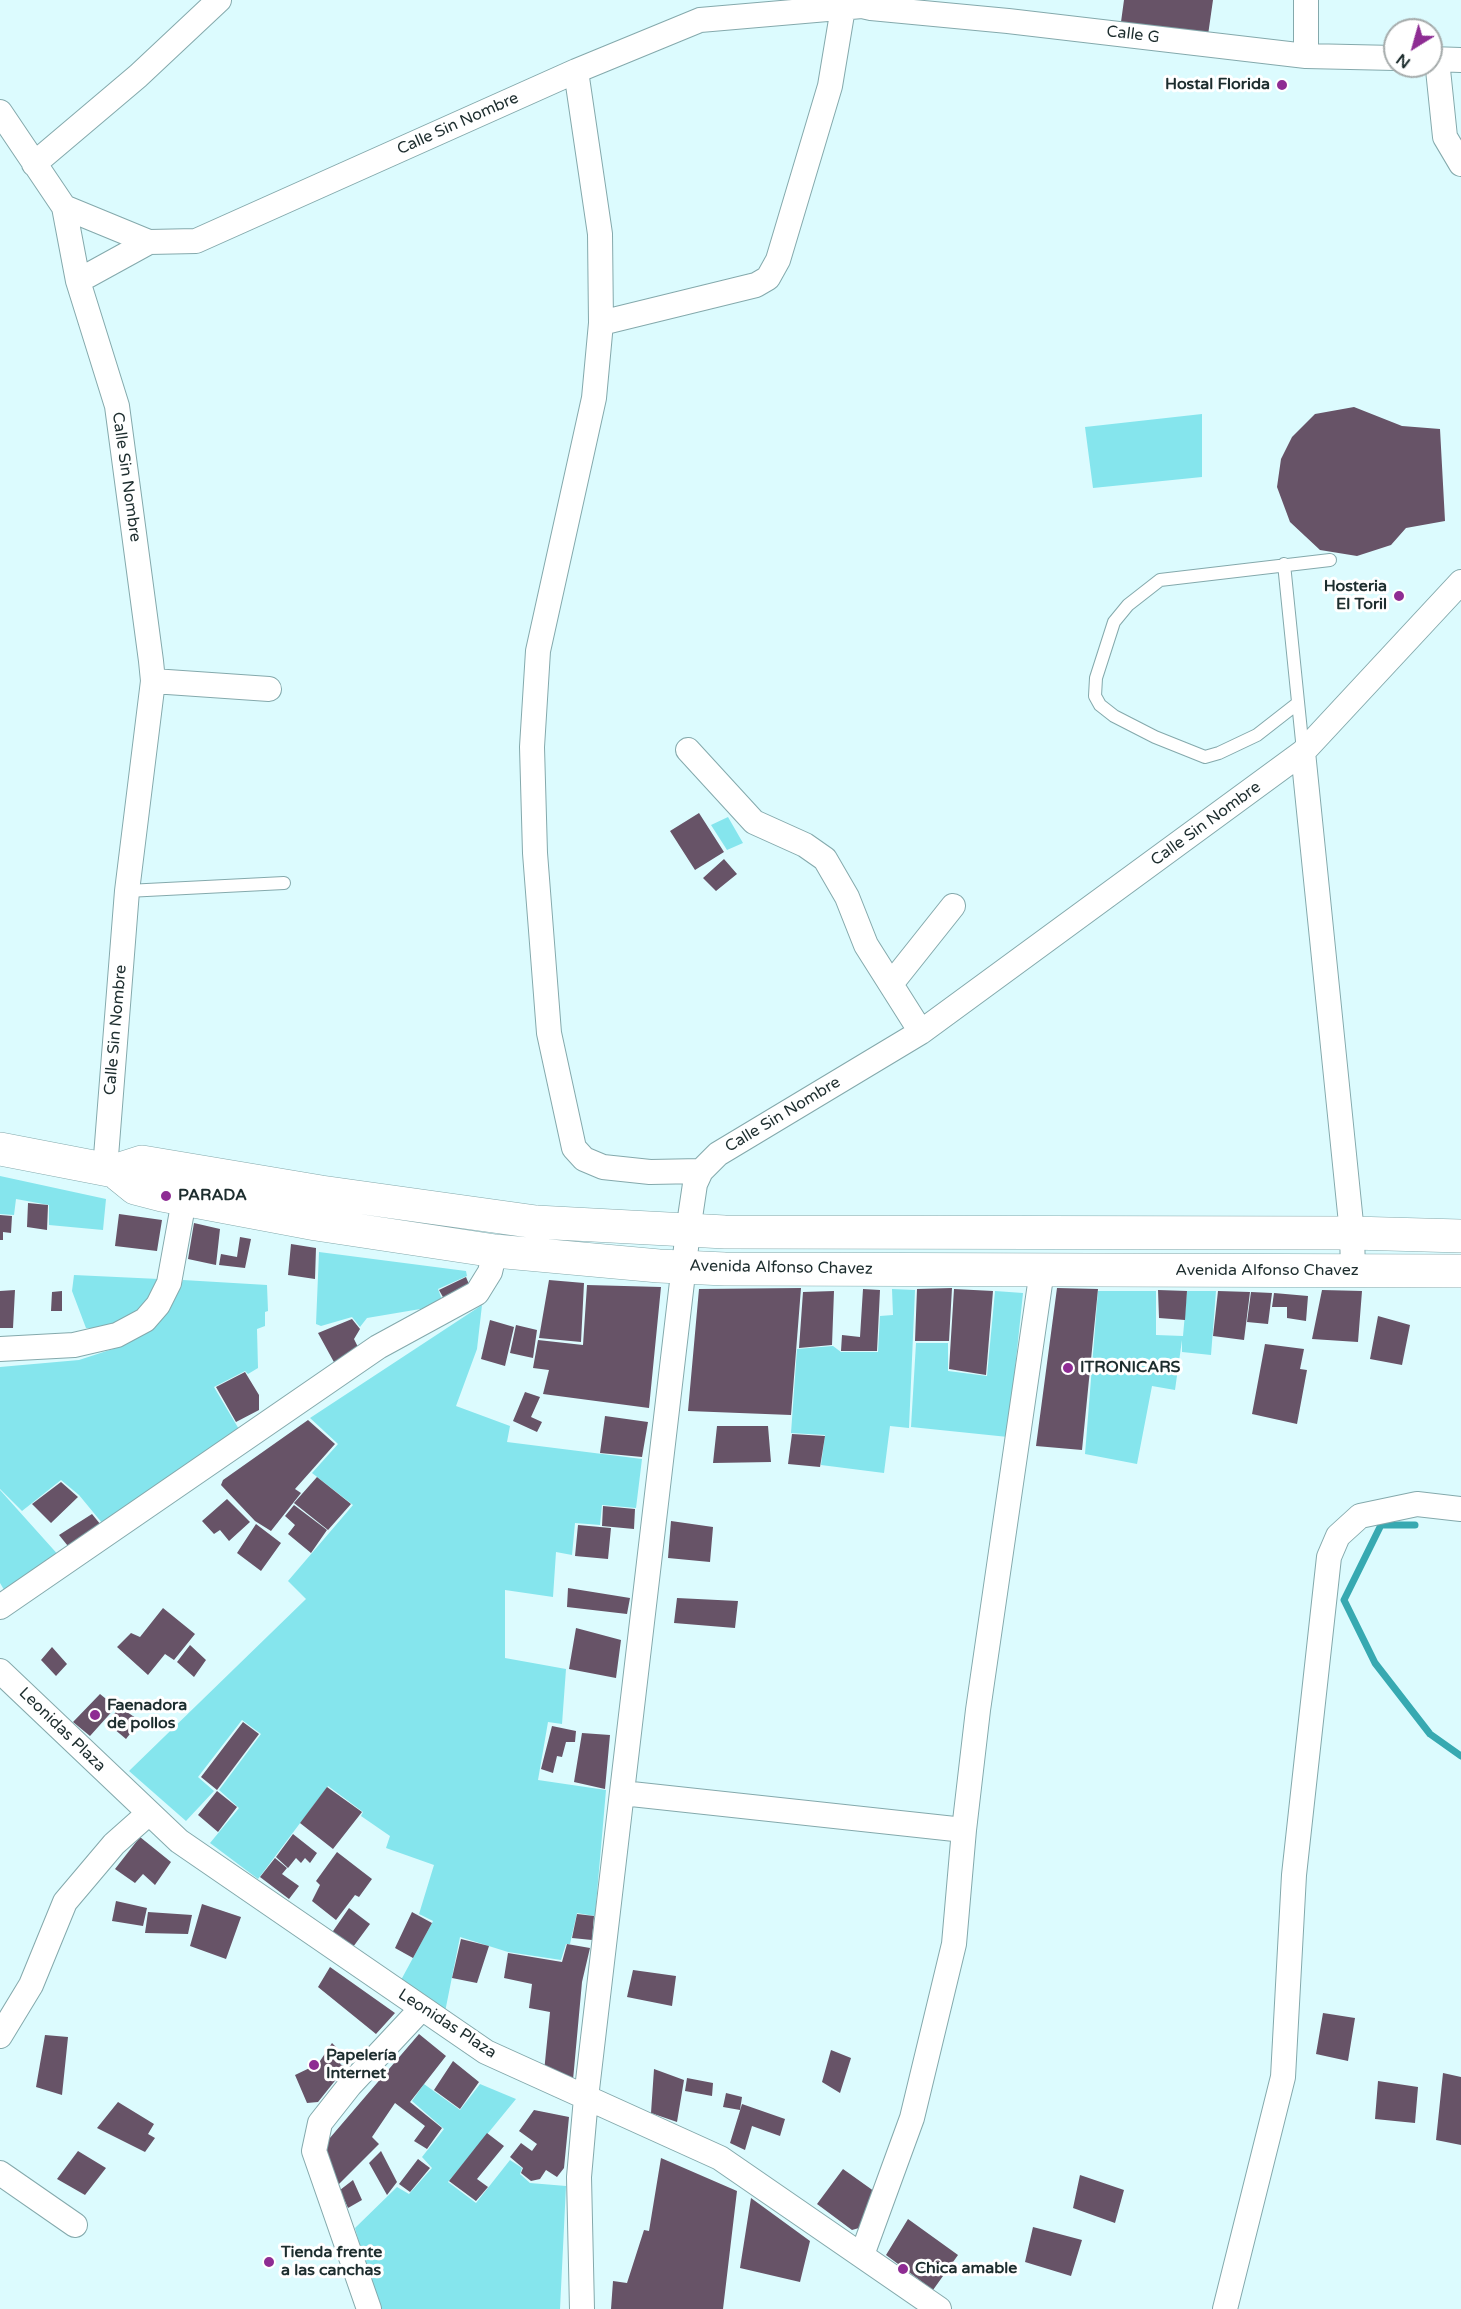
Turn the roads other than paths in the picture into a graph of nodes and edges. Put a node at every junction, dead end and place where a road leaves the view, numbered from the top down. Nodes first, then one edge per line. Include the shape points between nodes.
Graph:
1 (219, 0) edge
2 (1306, 0) edge
3 (859, 6) edge
4 (1009, 10) edge
5 (1306, 56) junction
6 (1383, 58) edge
7 (1443, 60) edge
8 (576, 70) junction
9 (0, 112) edge
10 (34, 164) junction
11 (1461, 164) edge
12 (64, 207) junction
13 (149, 242) junction
14 (78, 281) junction
15 (601, 323) junction
16 (1330, 561) dead end
17 (1284, 564) junction
18 (1461, 582) edge
19 (153, 681) junction
20 (269, 689) dead end
21 (1298, 703) junction
22 (688, 750) dead end
23 (1303, 752) junction
24 (284, 883) dead end
25 (127, 891) junction
26 (953, 906) dead end
27 (891, 984) junction
28 (921, 1032) junction
29 (0, 1149) edge
30 (109, 1170) junction
31 (701, 1171) junction
32 (184, 1200) junction
33 (688, 1231) junction
34 (1352, 1233) junction
35 (1461, 1236) edge
36 (495, 1251) junction
37 (686, 1268) junction
38 (1042, 1270) junction
39 (1353, 1271) junction
40 (1461, 1271) edge
41 (0, 1349) edge
42 (1461, 1509) edge
43 (0, 1607) edge
44 (0, 1671) edge
45 (622, 1793) junction
46 (150, 1813) junction
47 (964, 1830) junction
48 (422, 2008) junction
49 (0, 2036) edge
50 (586, 2098) junction
51 (0, 2173) edge
52 (75, 2225) dead end
53 (862, 2255) junction
54 (369, 2309) edge
55 (582, 2309) edge
56 (939, 2309) edge
57 (1225, 2309) edge

1 - 10 street via 138,76
2 - 5 street
3 - 4 street, Calle G
3 - 8 street, Calle Sin Nombre via 700,20
3 - 15 street via 830,86 778,260 768,278 756,285
4 - 5 street, Calle G
5 - 6 street, Calle G
7 - 11 street via 1445,136
8 - 13 street, Calle Sin Nombre via 196,240
8 - 15 street via 600,234
9 - 10 street, Calle Sin Nombre
10 - 12 street, Calle Sin Nombre
12 - 13 street, Calle Sin Nombre
12 - 14 street, Calle Sin Nombre
13 - 14 street
14 - 19 street, Calle Sin Nombre via 117,406
15 - 31 street via 594,398 538,651 532,747 535,853 549,1033 574,1148 584,1159 603,1167 650,1172
16 - 17 lane
17 - 21 lane
17 - 21 lane via 1160,580 1145,590 1114,622 1096,678 1095,696 1114,716 1205,757 1257,735
18 - 23 street, Calle Sin Nombre
19 - 20 street
19 - 25 street, Calle Sin Nombre
21 - 23 lane
22 - 27 street via 754,822 805,845 825,859 847,897 866,945
23 - 28 street, Calle Sin Nombre
23 - 34 street
24 - 25 lane
25 - 30 street, Calle Sin Nombre
26 - 27 street
27 - 28 street
28 - 31 street, Calle Sin Nombre via 718,1154
29 - 30 main road, Avenida Alfonso Chavez
30 - 32 main road, Avenida Alfonso Chavez via 135,1188
30 - 33 main road, Avenida Alfonso Chavez via 142,1162 536,1222
31 - 33 street via 695,1184
32 - 36 main road, Avenida Alfonso Chavez
32 - 41 street via 171,1275 158,1305 145,1320 117,1335 74,1345
33 - 34 main road, Avenida Alfonso Chavez
33 - 37 street
34 - 35 main road, Avenida Alfonso Chavez
34 - 39 street
36 - 37 main road, Avenida Alfonso Chavez
36 - 43 street via 490,1272 477,1293 378,1347
37 - 38 main road, Avenida Alfonso Chavez
37 - 45 street
38 - 39 main road, Avenida Alfonso Chavez
38 - 47 street
39 - 40 main road, Avenida Alfonso Chavez
42 - 57 street via 1417,1504 1360,1516 1338,1536 1329,1557 1294,1875 1283,2077
44 - 46 street, Leonidas Plaza
45 - 47 street
45 - 50 street
46 - 48 street, Leonidas Plaza via 179,1841
46 - 49 street via 114,1844 65,1902 31,1985
47 - 53 street via 954,1944 912,2118
48 - 50 street, Leonidas Plaza via 486,2052
48 - 54 street via 320,2123 314,2151
50 - 53 street, Leonidas Plaza via 720,2158
50 - 55 street via 579,2177
51 - 52 street
53 - 56 street, Leonidas Plaza

